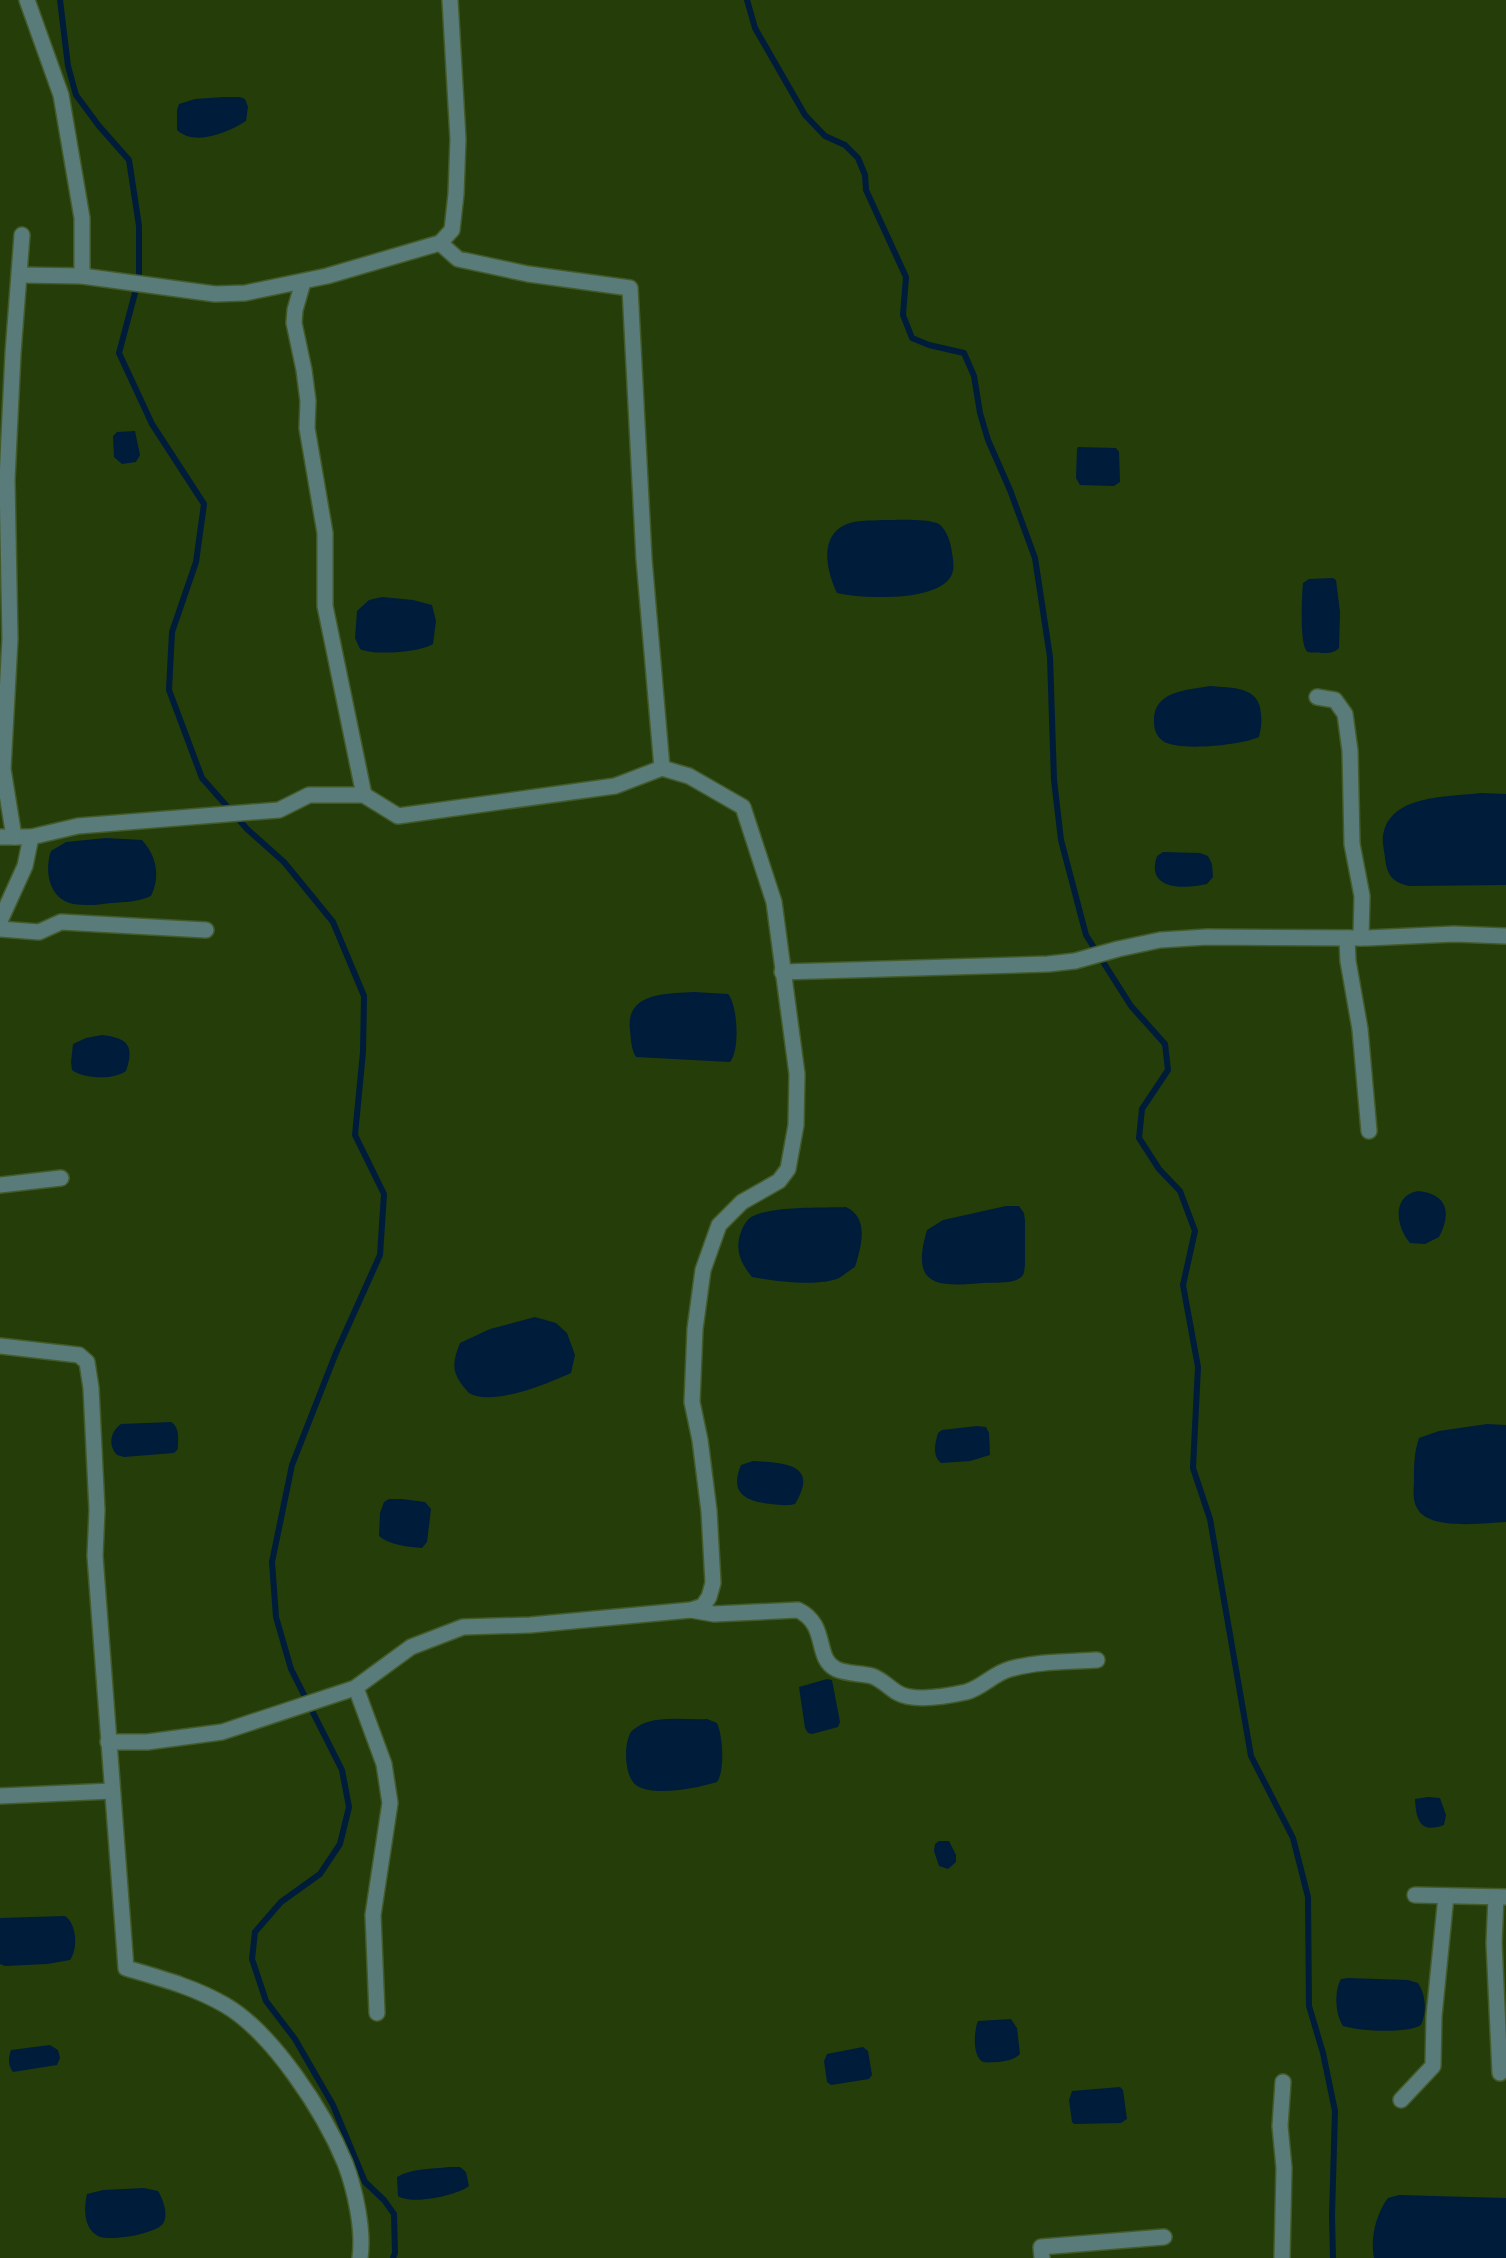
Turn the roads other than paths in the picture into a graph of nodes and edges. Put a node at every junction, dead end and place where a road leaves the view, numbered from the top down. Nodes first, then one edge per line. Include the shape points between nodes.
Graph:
1 (27, 0) edge
2 (450, 0) edge
3 (22, 235) dead end
4 (441, 243) junction
5 (20, 275) junction
6 (82, 276) junction
7 (303, 282) junction
8 (1317, 698) dead end
9 (662, 768) junction
10 (364, 795) junction
11 (7, 837) edge
12 (31, 837) junction
13 (0, 921) edge
14 (0, 930) edge
15 (206, 930) dead end
16 (1506, 936) edge
17 (1354, 938) junction
18 (782, 972) junction
19 (1369, 1131) dead end
20 (61, 1178) dead end
21 (0, 1185) edge
22 (0, 1346) edge
23 (691, 1610) junction
24 (1097, 1660) dead end
25 (356, 1688) junction
26 (108, 1742) junction
27 (112, 1791) junction
28 (0, 1796) edge
29 (1415, 1896) dead end
30 (1446, 1896) junction
31 (1501, 1897) edge
32 (377, 2013) dead end
33 (1500, 2073) dead end
34 (1283, 2082) dead end
35 (1401, 2100) dead end
36 (1164, 2237) dead end
37 (360, 2258) edge
38 (1042, 2258) edge
39 (1282, 2258) edge

1 - 6 street via 61,94 82,218
2 - 4 street via 458,140 452,230
3 - 5 street
4 - 7 street
4 - 9 street via 458,259 528,274 630,288 644,559
5 - 6 street
5 - 11 street via 7,480 10,639 3,769
6 - 7 street via 215,294
7 - 10 street via 294,323 304,370 307,428 325,533 325,606
8 - 17 street via 1335,700 1345,714 1350,751 1352,844 1362,896
9 - 10 street via 615,786 398,816
9 - 18 street via 689,776 743,807 774,902
10 - 12 street via 309,795 279,810 78,826
11 - 12 street
12 - 13 street via 25,866
14 - 15 street via 39,932 62,922
16 - 17 street
17 - 18 street via 1207,937 1160,940 1075,961
17 - 19 street via 1348,961 1360,1029
18 - 23 street via 796,1074 796,1125 788,1169 779,1181 742,1202 719,1225 703,1270 695,1329 692,1402 709,1511 713,1583 703,1605
20 - 21 street
22 - 26 street via 79,1355 87,1362 92,1388 95,1556
23 - 24 street via 714,1614 798,1611 815,1624 831,1665 882,1680 900,1695 914,1699 967,1692 1009,1669 1031,1664
23 - 25 street via 464,1627 411,1647
25 - 26 street via 222,1732 147,1742
25 - 32 street via 384,1764 390,1803 373,1915
26 - 27 street
27 - 28 street
27 - 37 street via 126,1968 184,1985 226,2005 265,2036 296,2076 345,2163 358,2211
29 - 30 street
30 - 31 street
30 - 35 street via 1433,2066
31 - 33 street via 1494,1943
34 - 39 street
36 - 38 street via 1041,2247

